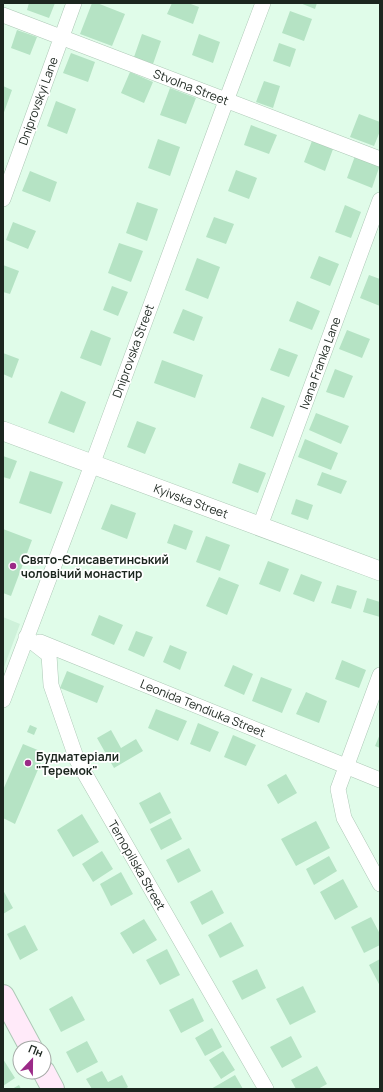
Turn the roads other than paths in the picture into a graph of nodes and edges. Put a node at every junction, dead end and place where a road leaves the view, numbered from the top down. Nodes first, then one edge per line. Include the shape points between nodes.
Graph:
1 (74, 3) edge
2 (263, 3) edge
3 (3, 15) edge
4 (62, 37) junction
5 (226, 101) junction
6 (380, 159) edge
7 (3, 199) edge
8 (380, 200) edge
9 (3, 431) edge
10 (92, 464) junction
11 (260, 526) junction
12 (380, 570) edge
13 (26, 637) junction
14 (380, 675) edge
15 (3, 700) edge
16 (347, 766) junction
17 (380, 780) edge
18 (380, 884) edge
19 (3, 996) edge
20 (27, 1040) edge
21 (48, 1080) edge
22 (53, 1089) edge
23 (266, 1089) edge

1 - 4 street, Dniprovskyi Lane
2 - 5 street, Dniprovska Street
3 - 4 street, Stvolna Street
4 - 5 street, Stvolna Street
4 - 7 street, Dniprovskyi Lane
5 - 6 street, Stvolna Street
5 - 10 street, Dniprovska Street
8 - 11 street, Ivana Franka Lane
9 - 10 street, Kyivska Street
10 - 11 street, Kyivska Street
10 - 13 street, Dniprovska Street
11 - 12 street, Kyivska Street
13 - 15 street, Dniprovska Street
13 - 16 street, Leonida Tendiuka Street
13 - 23 street, Ternopilska Street via 49,656 51,686 77,760
14 - 16 street
16 - 17 street, Leonida Tendiuka Street
16 - 18 street via 338,789 344,818
19 - 20 main road
21 - 22 main road

